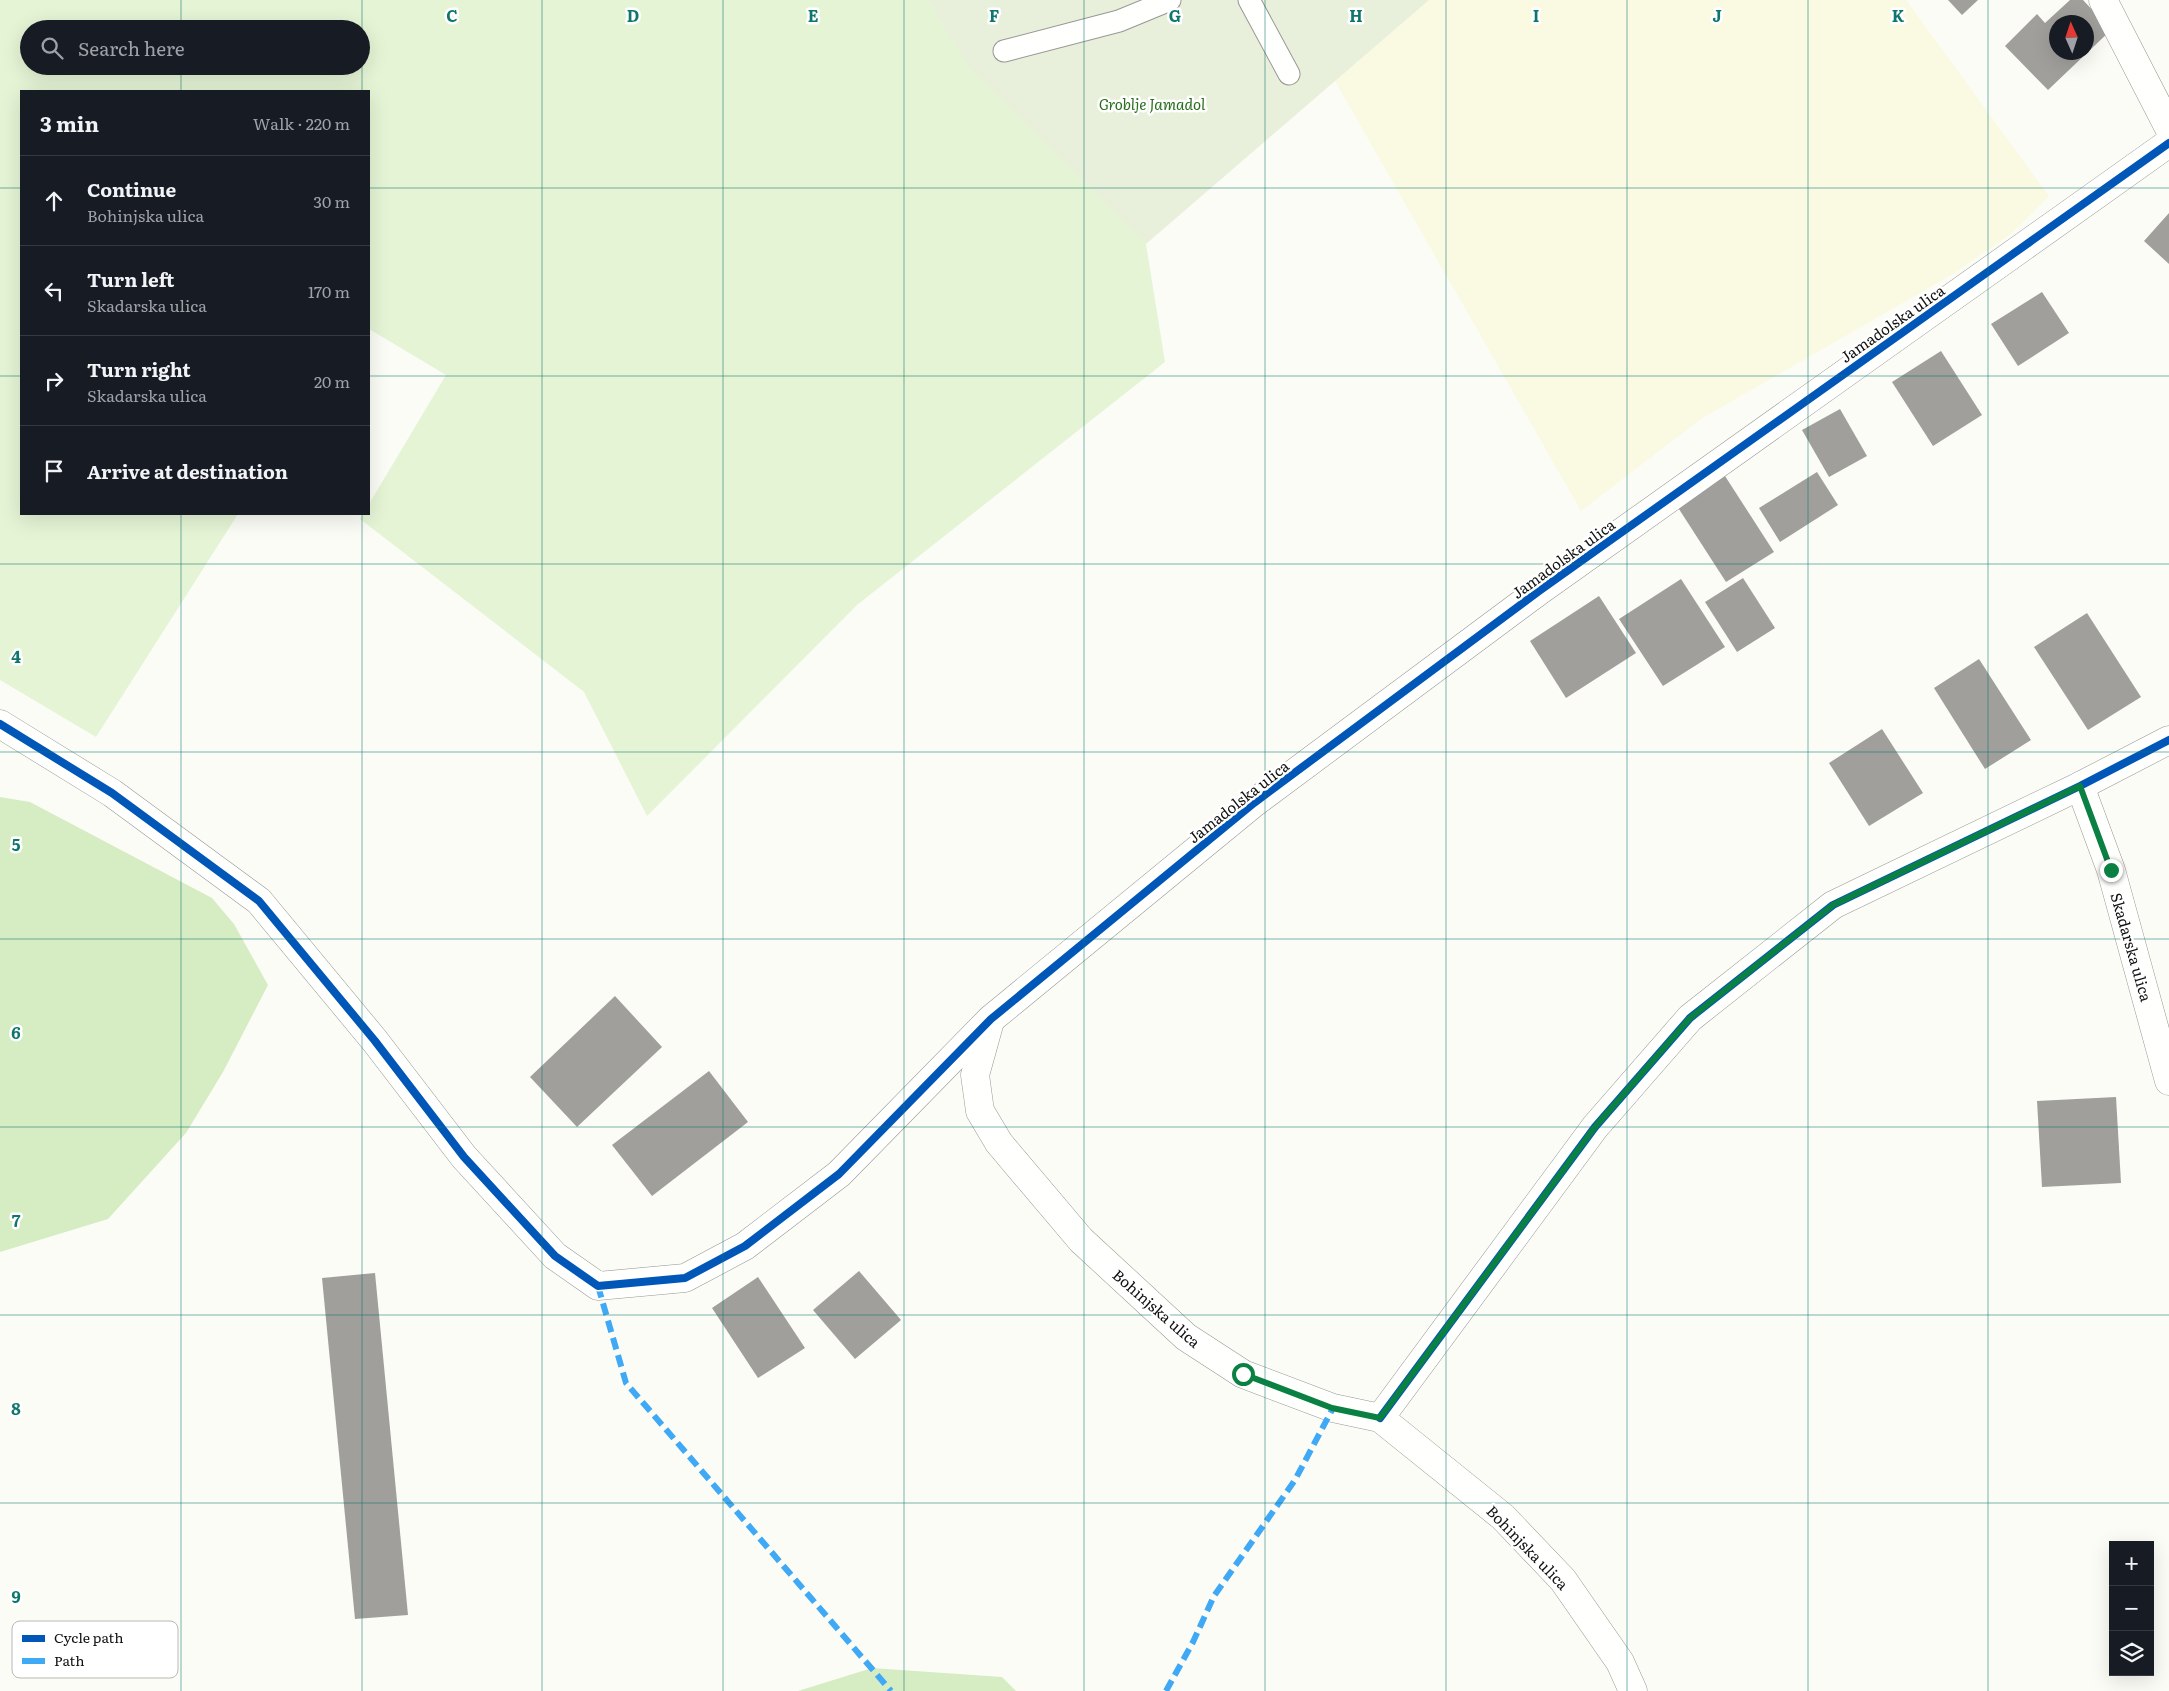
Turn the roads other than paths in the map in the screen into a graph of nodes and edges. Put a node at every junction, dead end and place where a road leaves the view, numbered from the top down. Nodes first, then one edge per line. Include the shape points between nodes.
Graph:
1 (1170, 0) edge
2 (1250, 0) edge
3 (2102, 0) edge
4 (1004, 51) dead end
5 (1288, 74) dead end
6 (2169, 128) edge
7 (2169, 143) edge
8 (0, 724) edge
9 (2169, 740) edge
10 (2080, 786) junction
11 (990, 1020) junction
12 (2169, 1081) edge
13 (1380, 1418) junction
14 (1633, 1691) edge

1 - 4 lane via 1119,21
2 - 5 lane
3 - 6 street
7 - 11 street, Jamadolska ulica via 1531,597 1254,803
8 - 11 street, Jamadolska ulica via 112,793 259,901 375,1041 464,1157 555,1256 598,1286 685,1278 745,1246 839,1174
9 - 10 street
10 - 12 street, Skadarska ulica via 2111,870
10 - 13 street via 1833,905 1690,1018 1595,1127
11 - 13 street, Bohinjska ulica via 975,1075 980,1111 999,1143 1081,1240 1186,1336 1243,1374 1332,1408
13 - 14 street, Bohinjska ulica via 1503,1517 1563,1580 1620,1662

